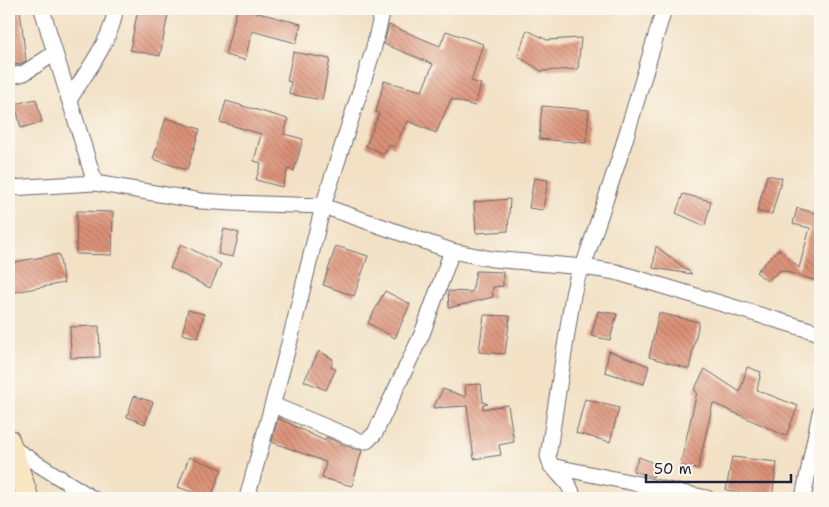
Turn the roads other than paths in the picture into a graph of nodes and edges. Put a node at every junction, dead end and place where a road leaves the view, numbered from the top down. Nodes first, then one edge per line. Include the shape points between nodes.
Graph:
1 (42, 9) edge
2 (115, 9) edge
3 (383, 9) edge
4 (664, 9) edge
5 (55, 53) junction
6 (9, 76) edge
7 (69, 100) junction
8 (94, 183) junction
9 (9, 188) edge
10 (323, 206) junction
11 (452, 251) junction
12 (583, 267) junction
13 (820, 332) edge
14 (273, 405) junction
15 (820, 413) edge
16 (10, 444) edge
17 (551, 466) junction
18 (28, 498) edge
19 (92, 498) edge
20 (247, 498) edge
21 (573, 498) edge
22 (707, 498) edge
23 (803, 498) edge

1 - 5 street
2 - 7 street via 107,40
3 - 10 street via 373,51
4 - 12 street
5 - 6 street via 24,73
5 - 7 street
7 - 8 street
8 - 9 street
8 - 10 street via 201,201
10 - 11 street
10 - 14 street
11 - 12 street via 492,259
11 - 14 street via 422,334 375,433 367,441 360,441
12 - 13 street via 616,272
12 - 17 street via 572,295 548,456
14 - 20 street
15 - 23 street
16 - 18 main road
16 - 19 street
17 - 21 street via 567,482
17 - 22 street

